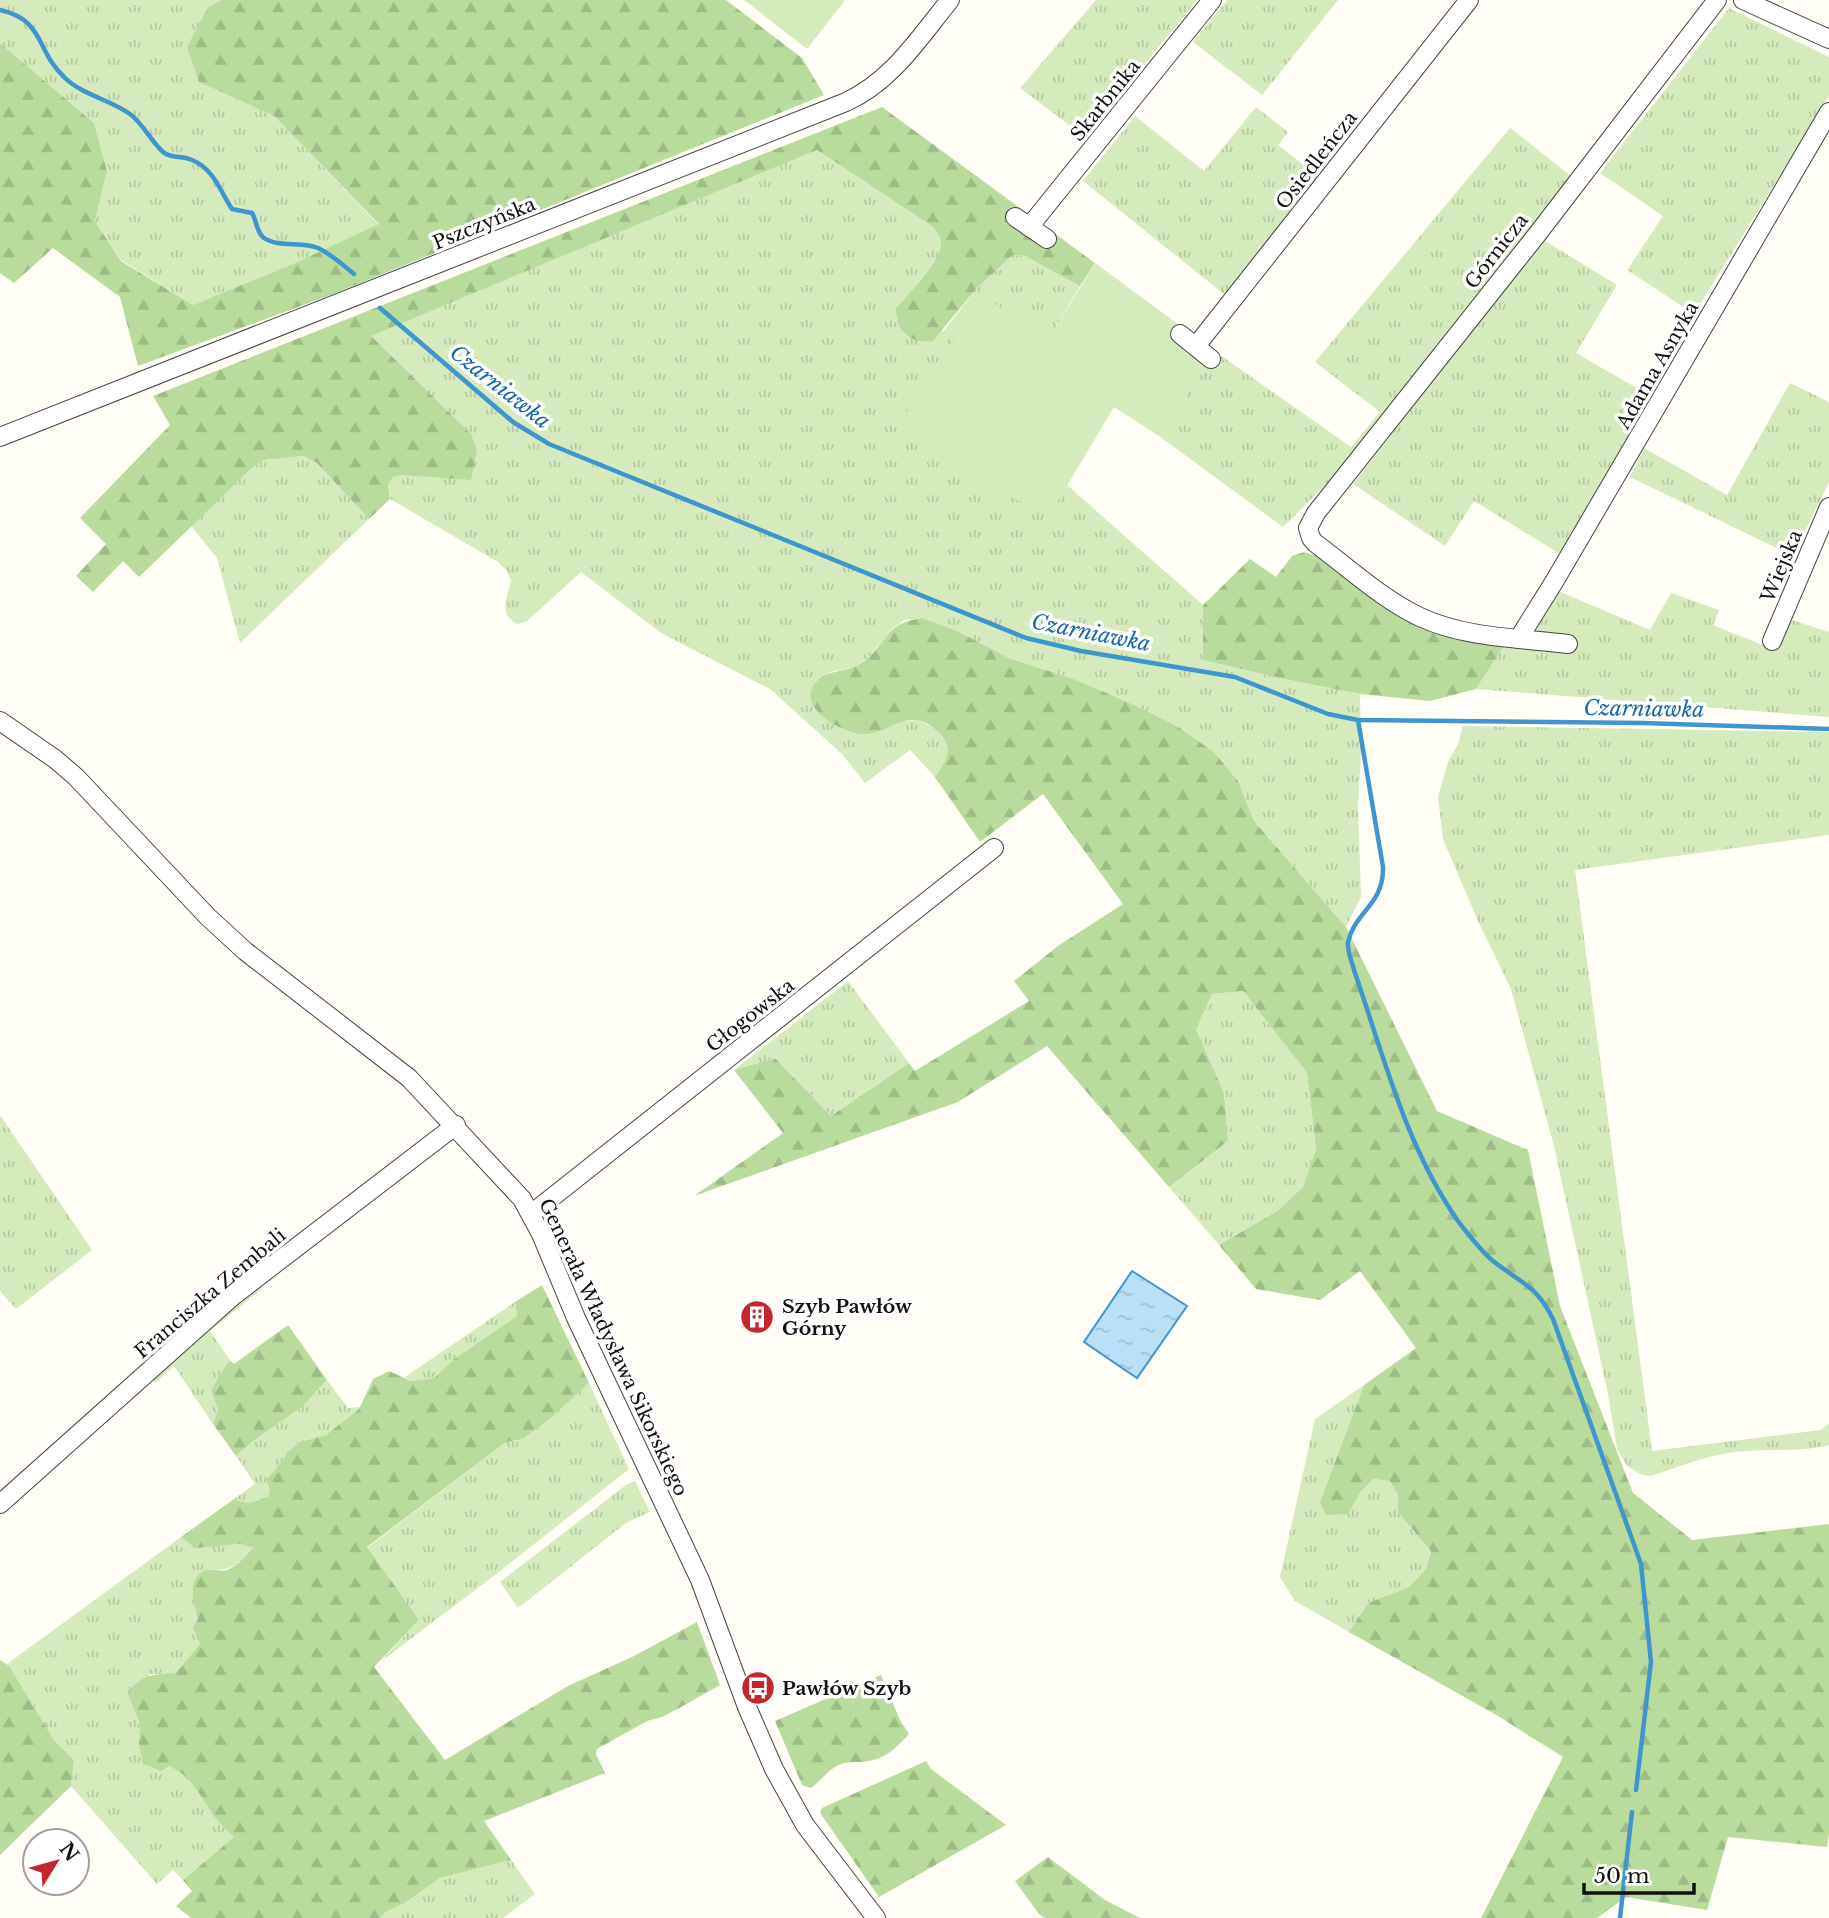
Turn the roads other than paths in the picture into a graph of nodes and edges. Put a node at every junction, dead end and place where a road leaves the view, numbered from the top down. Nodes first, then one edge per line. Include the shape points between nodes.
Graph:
1 (950, 0) edge
2 (1212, 0) edge
3 (1469, 0) edge
4 (1717, 0) edge
5 (1743, 0) edge
6 (1829, 39) edge
7 (1829, 112) edge
8 (1047, 239) dead end
9 (1180, 334) dead end
10 (1196, 346) junction
11 (1212, 359) dead end
12 (0, 437) edge
13 (1829, 507) edge
14 (1518, 638) junction
15 (1772, 641) dead end
16 (1568, 644) dead end
17 (0, 721) edge
18 (994, 848) dead end
19 (456, 1125) junction
20 (531, 1214) junction
21 (0, 1504) edge
22 (876, 1918) edge

1 - 12 street, Pszczyńska via 891,72 846,102
2 - 8 street, Skarbnika via 1022,222
3 - 10 street, Osiedleńcza
4 - 14 street, Górnicza via 1308,528 1315,543 1413,613 1457,630
5 - 6 street
7 - 14 street, Adama Asnyka
9 - 10 street
10 - 11 street
13 - 15 street, Wiejska
14 - 16 street
17 - 19 street, Generała Władysława Sikorskiego via 76,777 244,951 387,1058
18 - 20 street, Głogowska
19 - 20 street, Generała Władysława Sikorskiego
19 - 21 street, Franciszka Zembali via 233,1296
20 - 22 street, Generała Władysława Sikorskiego via 700,1580 774,1769 805,1825

